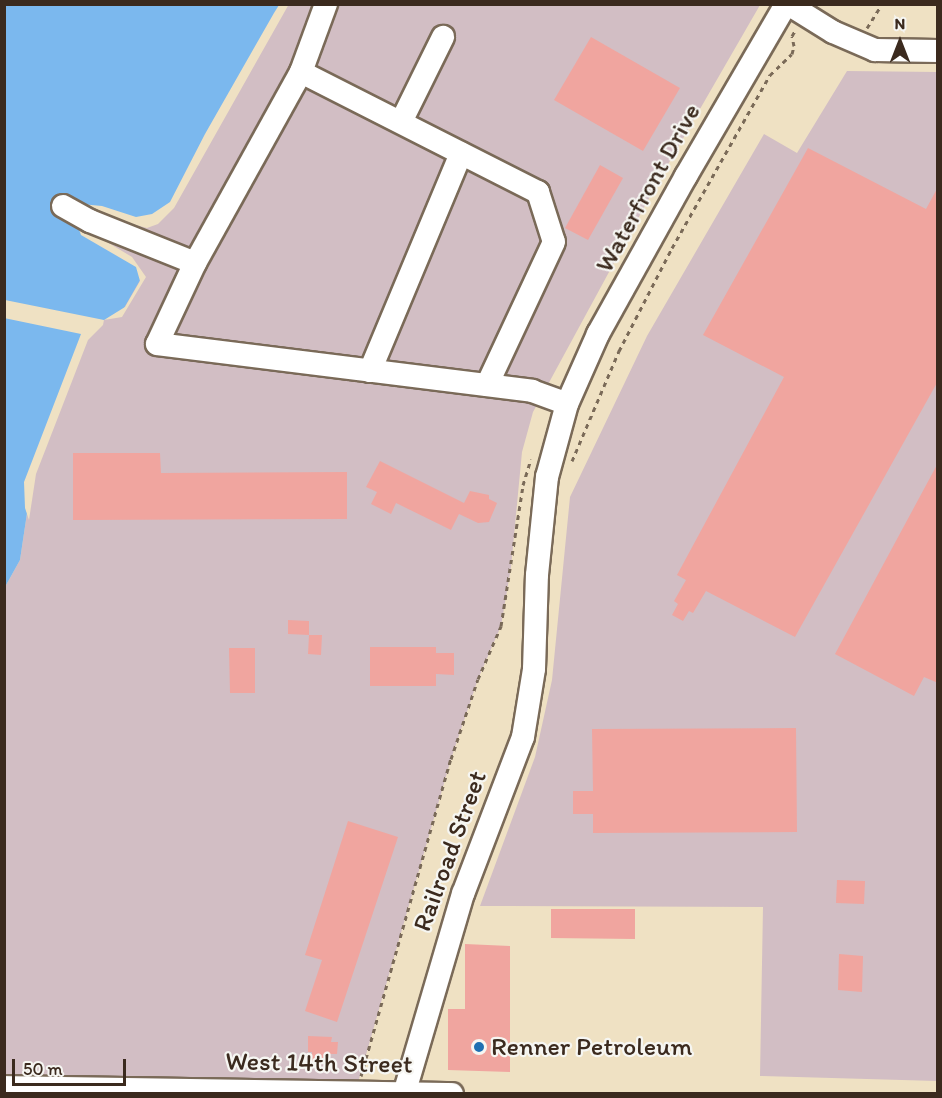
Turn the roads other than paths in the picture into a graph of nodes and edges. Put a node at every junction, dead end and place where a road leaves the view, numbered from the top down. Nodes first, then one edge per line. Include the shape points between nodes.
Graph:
1 (327, 4) edge
2 (787, 4) edge
3 (443, 37) dead end
4 (938, 51) edge
5 (301, 72) junction
6 (401, 122) junction
7 (461, 153) junction
8 (63, 206) dead end
9 (195, 263) junction
10 (370, 370) junction
11 (487, 385) junction
12 (567, 404) junction
13 (536, 626) joint
14 (4, 1087) edge
15 (404, 1093) edge
16 (452, 1094) edge

1 - 5 street
2 - 4 street via 833,32 875,50
2 - 12 street, Waterfront Drive via 598,334
3 - 6 street
5 - 6 street
5 - 9 street
6 - 7 street
7 - 10 street
7 - 11 street via 538,192 554,242
8 - 9 street
9 - 10 street via 157,344
10 - 11 street
11 - 12 street via 532,391
12 - 13 street, Waterfront Drive via 547,477
13 - 15 street, Railroad Street via 534,669 523,737 463,894
14 - 15 street, West 14th Street
15 - 16 street, West 14th Street

